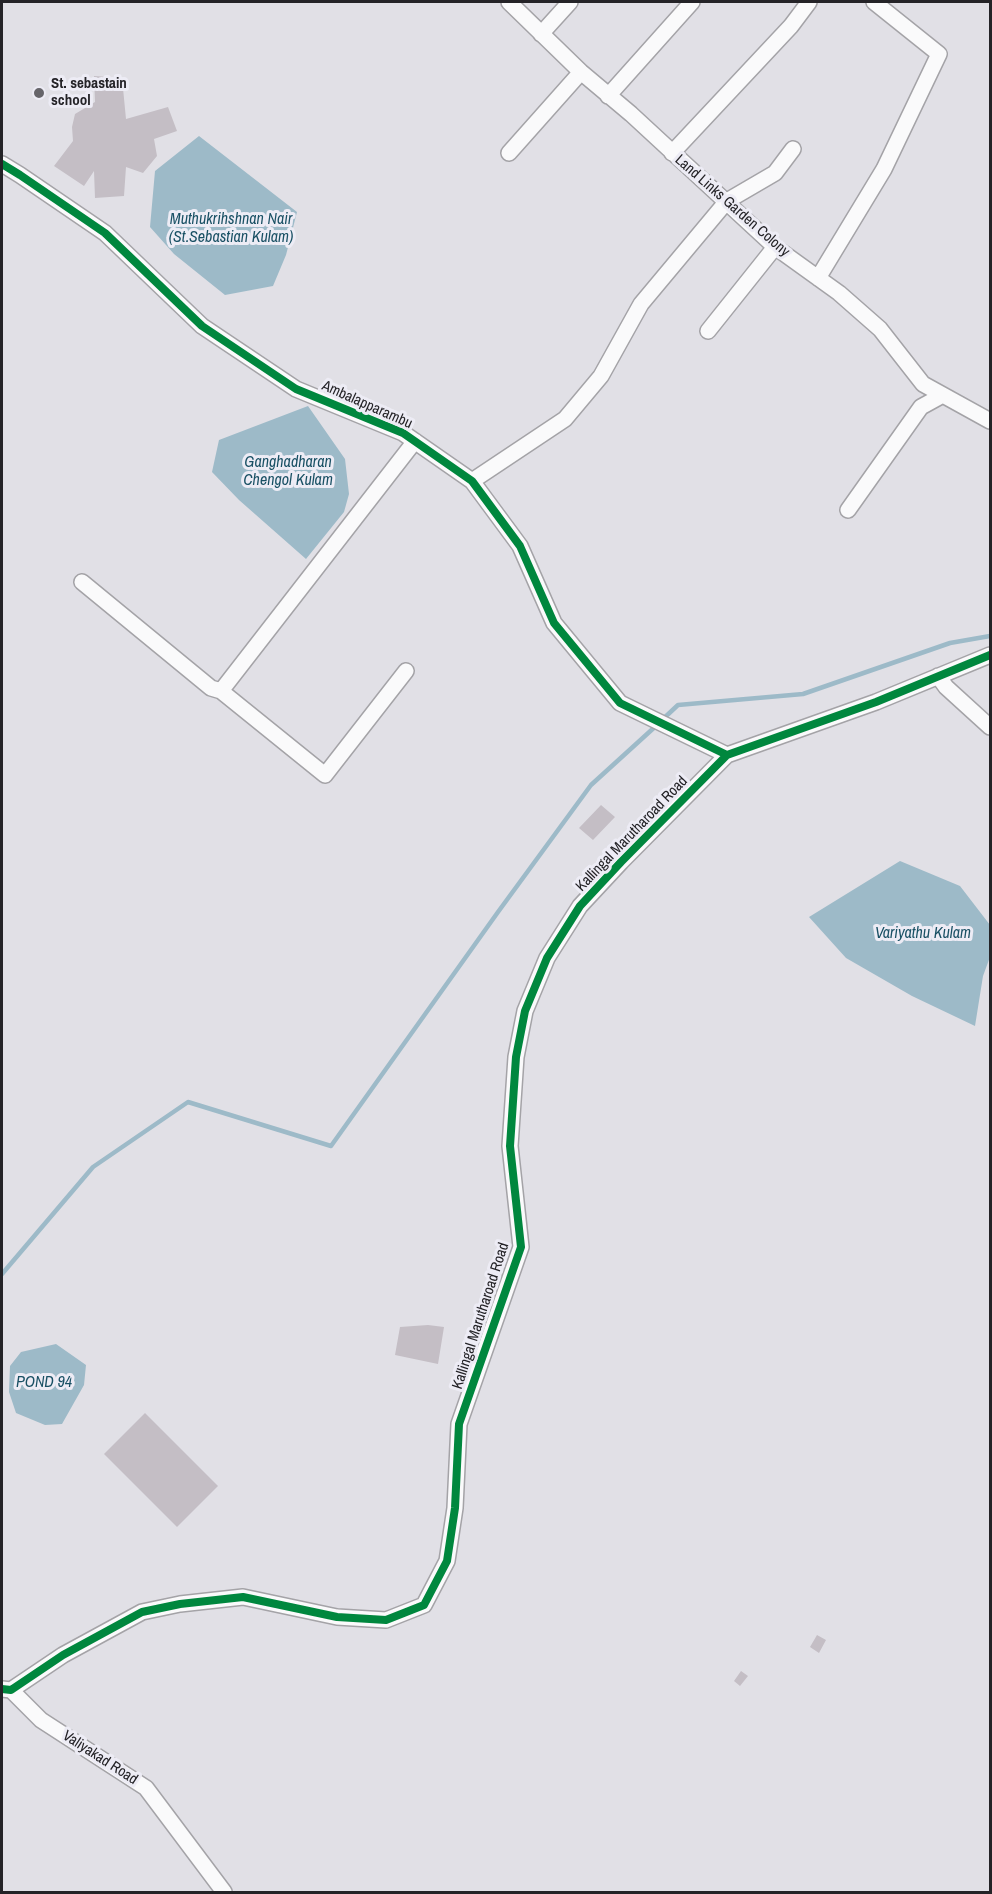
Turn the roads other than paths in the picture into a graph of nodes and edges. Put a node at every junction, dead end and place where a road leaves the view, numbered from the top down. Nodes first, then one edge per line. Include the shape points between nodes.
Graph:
1 (509, 2) edge
2 (570, 2) edge
3 (692, 2) edge
4 (809, 2) edge
5 (874, 2) edge
6 (541, 34) junction
7 (581, 72) junction
8 (608, 96) junction
9 (793, 149) dead end
10 (509, 153) dead end
11 (672, 153) junction
12 (2, 164) edge
13 (727, 201) junction
14 (775, 247) junction
15 (818, 278) junction
16 (708, 331) dead end
17 (941, 396) junction
18 (990, 421) edge
19 (415, 441) junction
20 (472, 481) junction
21 (848, 510) dead end
22 (82, 582) dead end
23 (990, 655) edge
24 (406, 671) dead end
25 (938, 676) junction
26 (221, 691) junction
27 (990, 727) edge
28 (727, 754) junction
29 (6, 1689) edge
30 (224, 1893) edge

1 - 6 street, Land Links Garden Colony
2 - 6 street
3 - 8 street
4 - 11 street
5 - 15 street via 939,54 884,169
6 - 7 street, Land Links Garden Colony
7 - 8 street, Land Links Garden Colony
7 - 10 street
8 - 11 street, Land Links Garden Colony
9 - 13 street via 775,173
11 - 13 street, Land Links Garden Colony
12 - 19 street, Ambalapparambu via 105,233 211,333 296,389
13 - 14 street, Land Links Garden Colony
13 - 20 street via 640,304 601,376 565,419
14 - 15 street, Land Links Garden Colony
14 - 16 street
15 - 17 street, Land Links Garden Colony via 880,329 923,384
17 - 18 street, Land Links Garden Colony
17 - 21 street via 921,407
19 - 20 street, Ambalapparambu
19 - 26 street
20 - 28 street, Ambalapparambu via 520,546 554,623 620,703
22 - 26 street via 211,688
23 - 25 street, Kallingal Marutharoad Road
24 - 26 street via 324,776
25 - 27 street
25 - 28 street, Kallingal Marutharoad Road
28 - 29 street, Kallingal Marutharoad Road via 580,906 547,958 525,1011 516,1057 510,1146 521,1247 459,1424 455,1508 447,1561 424,1605 386,1620 337,1617 243,1597 180,1604 142,1612
29 - 30 street, Valiyakad Road via 41,1720 146,1788

